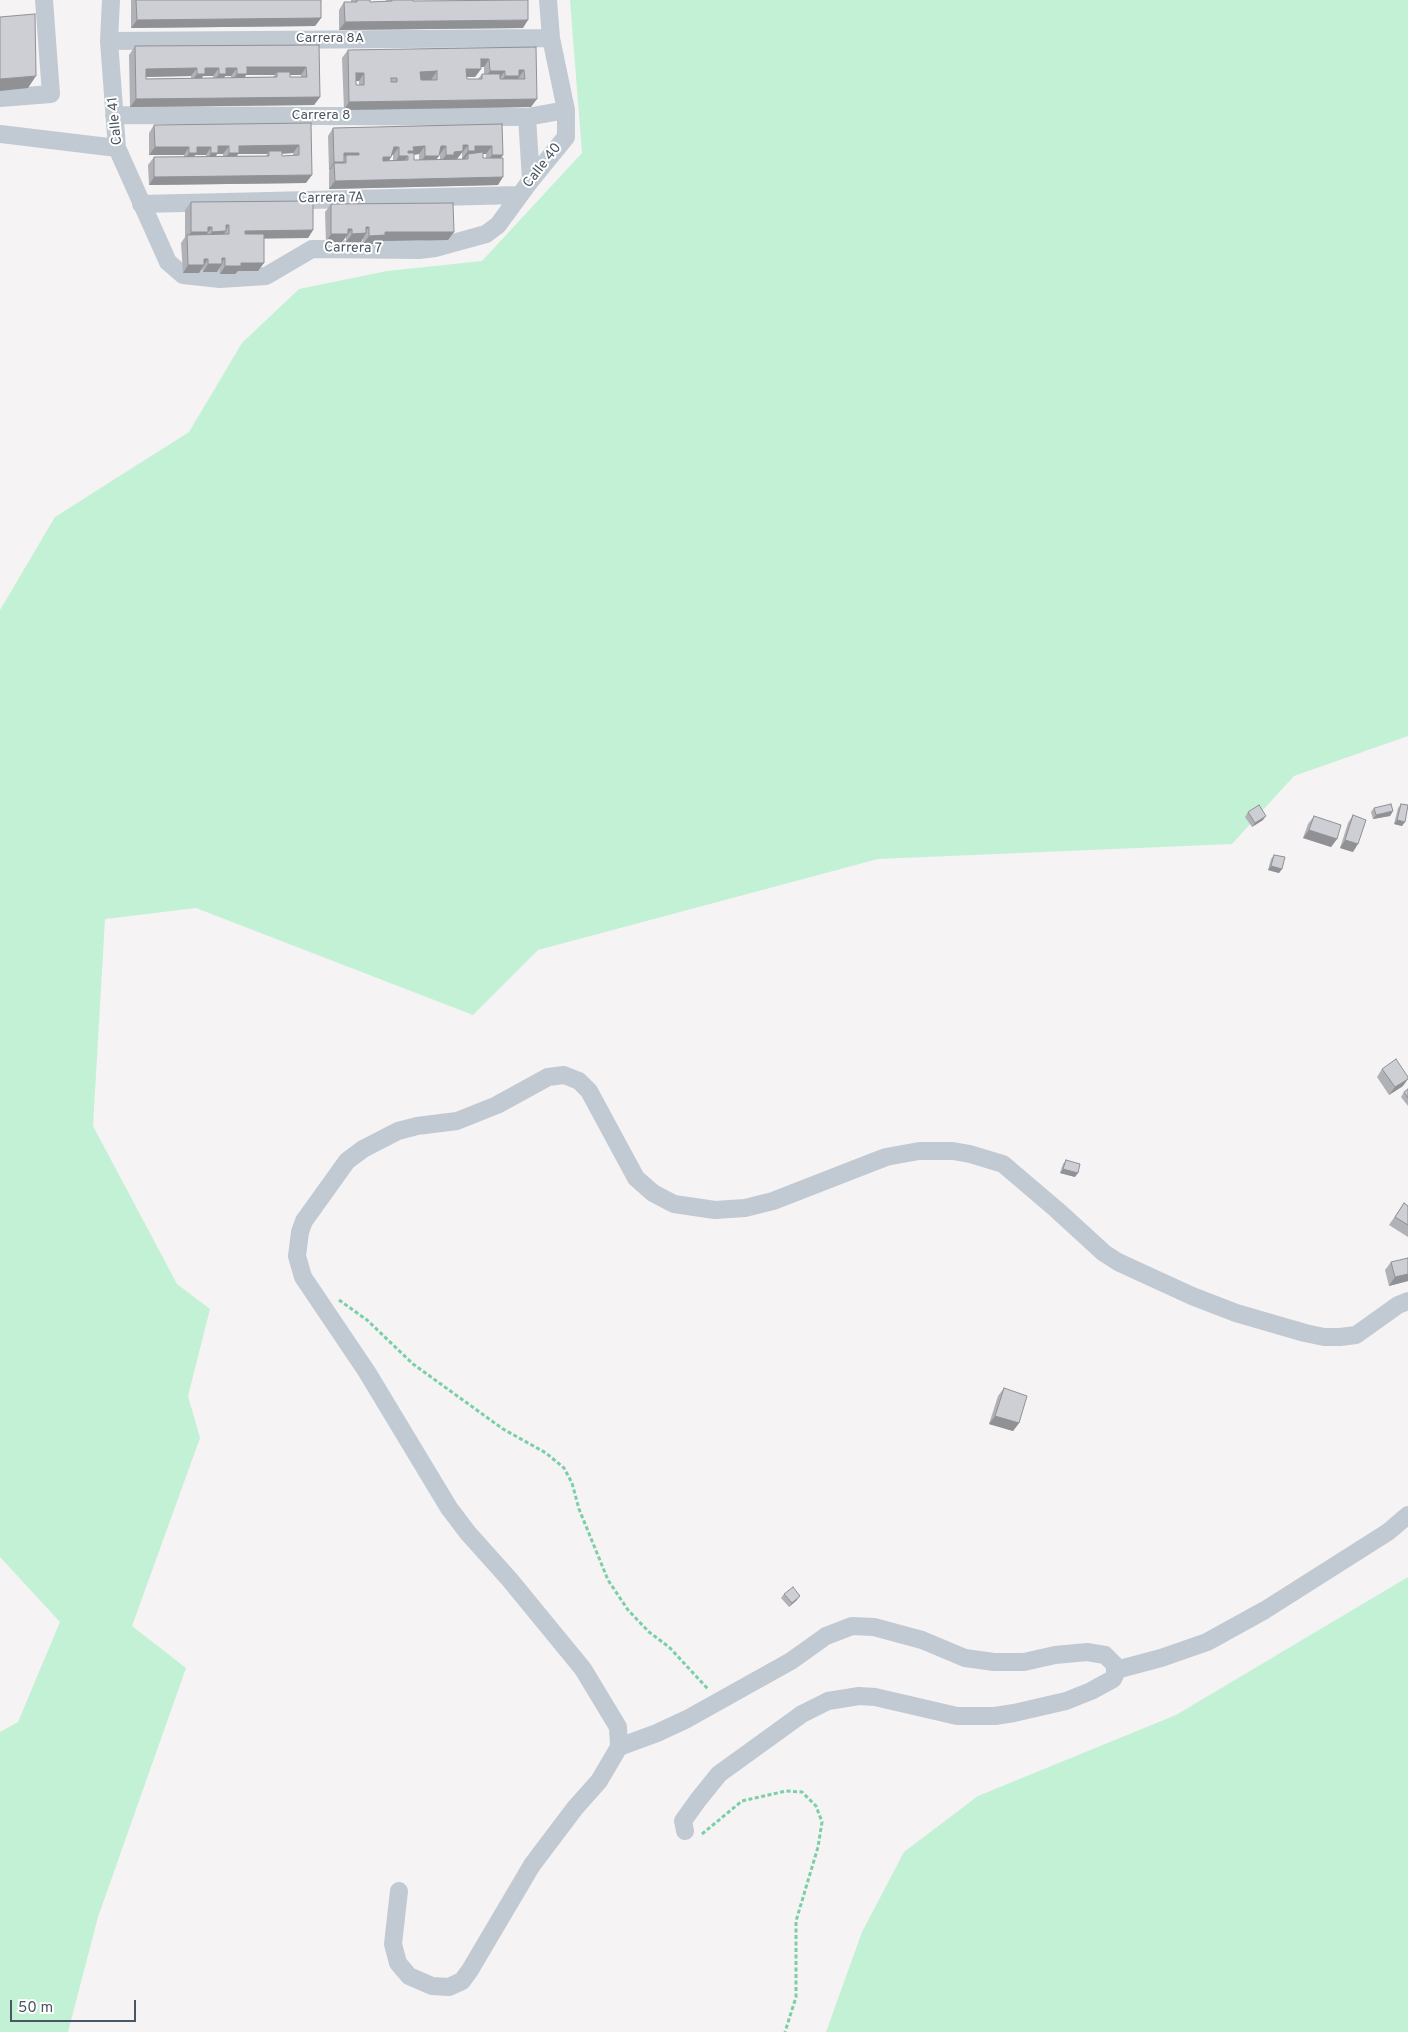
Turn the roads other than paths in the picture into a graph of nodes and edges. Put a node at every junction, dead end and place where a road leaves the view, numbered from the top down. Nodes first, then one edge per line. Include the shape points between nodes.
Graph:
1 (44, 0) edge
2 (111, 0) edge
3 (548, 0) edge
4 (551, 38) junction
5 (110, 41) junction
6 (0, 98) edge
7 (566, 110) junction
8 (114, 115) junction
9 (527, 117) junction
10 (0, 134) edge
11 (117, 148) junction
12 (531, 180) junction
13 (520, 194) junction
14 (141, 204) junction
15 (461, 242) joint
16 (168, 262) joint
17 (1408, 1301) edge
18 (1408, 1515) edge
19 (1116, 1670) junction
20 (619, 1747) junction
21 (685, 1831) road end
22 (399, 1891) dead end

1 - 6 street via 51,94
2 - 5 street, Calle 41
3 - 4 street, Calle 40
4 - 5 street, Carrera 8A
4 - 7 street, Calle 40
5 - 8 street, Calle 41
7 - 9 street, Carrera 8
7 - 12 street, Calle 40 via 566,137
8 - 9 street, Carrera 8
8 - 11 street, Calle 41
9 - 12 street
10 - 11 street
11 - 14 street, Calle 41
12 - 13 street, Calle 40
13 - 14 street, Carrera 7A
13 - 15 street, Calle 40 via 498,225 486,234
14 - 16 street, Calle 41
15 - 16 street, Carrera 7 via 418,250 312,249 266,276 229,279 183,275
17 - 20 street via 1356,1334 1340,1337 1305,1333 1236,1313 1118,1262 1003,1164 953,1151 919,1151 886,1157 773,1201 745,1208 715,1210 674,1204 652,1194 636,1178 589,1091 572,1078 556,1075 498,1105 457,1121 437,1122 398,1132 362,1149 346,1160 304,1221 298,1256 308,1287 367,1372 449,1508 583,1669 618,1727
18 - 19 street via 1380,1537 1207,1642
19 - 20 street via 1109,1657 1087,1652 1024,1662 994,1662 965,1658 874,1627 852,1626 826,1636 791,1662 680,1723
19 - 21 street via 1113,1679 1066,1701 995,1716 957,1716 875,1697 859,1696 828,1702 802,1714 720,1774 683,1821
20 - 22 street via 599,1781 532,1865 462,1981 449,1987 432,1986 409,1976 398,1963 393,1944

